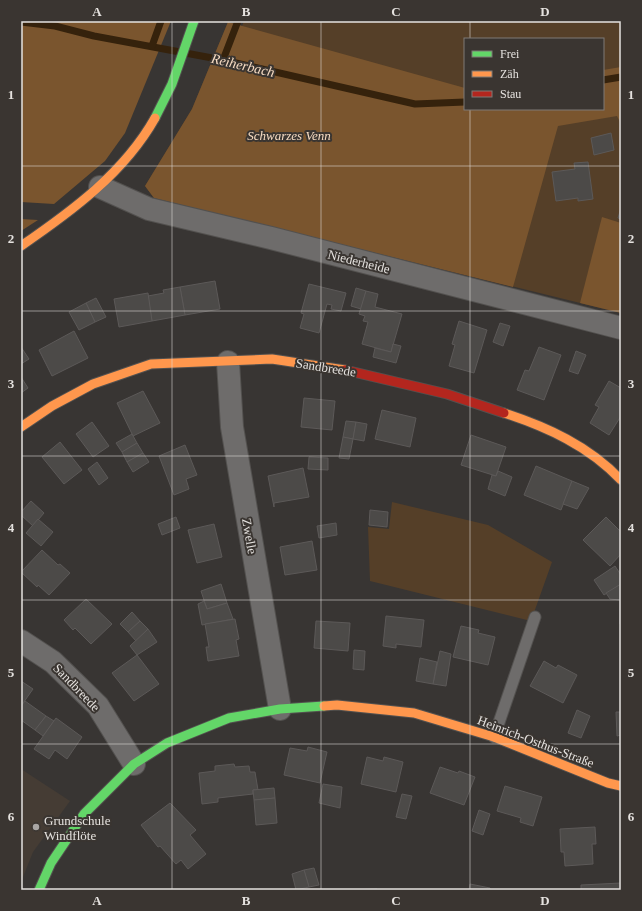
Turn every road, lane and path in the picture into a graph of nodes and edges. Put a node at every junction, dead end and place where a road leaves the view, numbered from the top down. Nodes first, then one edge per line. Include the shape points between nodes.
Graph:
1 (194, 21) edge
2 (100, 187) junction
3 (21, 246) edge
4 (621, 328) edge
5 (228, 362) junction
6 (21, 427) edge
7 (621, 480) edge
8 (535, 617) dead end
9 (21, 641) edge
10 (280, 709) junction
11 (494, 737) junction
12 (134, 764) junction
13 (621, 786) edge
14 (39, 890) edge

1 - 2 street via 163,104 145,136
2 - 3 street
2 - 4 street, Niederheide via 149,209
5 - 6 street, Sandbreede via 152,364 94,384 52,406
5 - 7 street, Sandbreede via 272,359 363,373 447,394 569,439 607,465
5 - 10 street, Zwelle via 232,427
8 - 11 lane
9 - 12 street, Sandbreede via 54,662 98,706
10 - 11 street, Heinrich-Osthus-Straße via 336,705 414,713
10 - 12 street, Heinrich-Osthus-Straße via 229,718 167,743
11 - 13 street, Heinrich-Osthus-Straße
12 - 14 street, Heinrich-Osthus-Straße via 84,814 51,863

